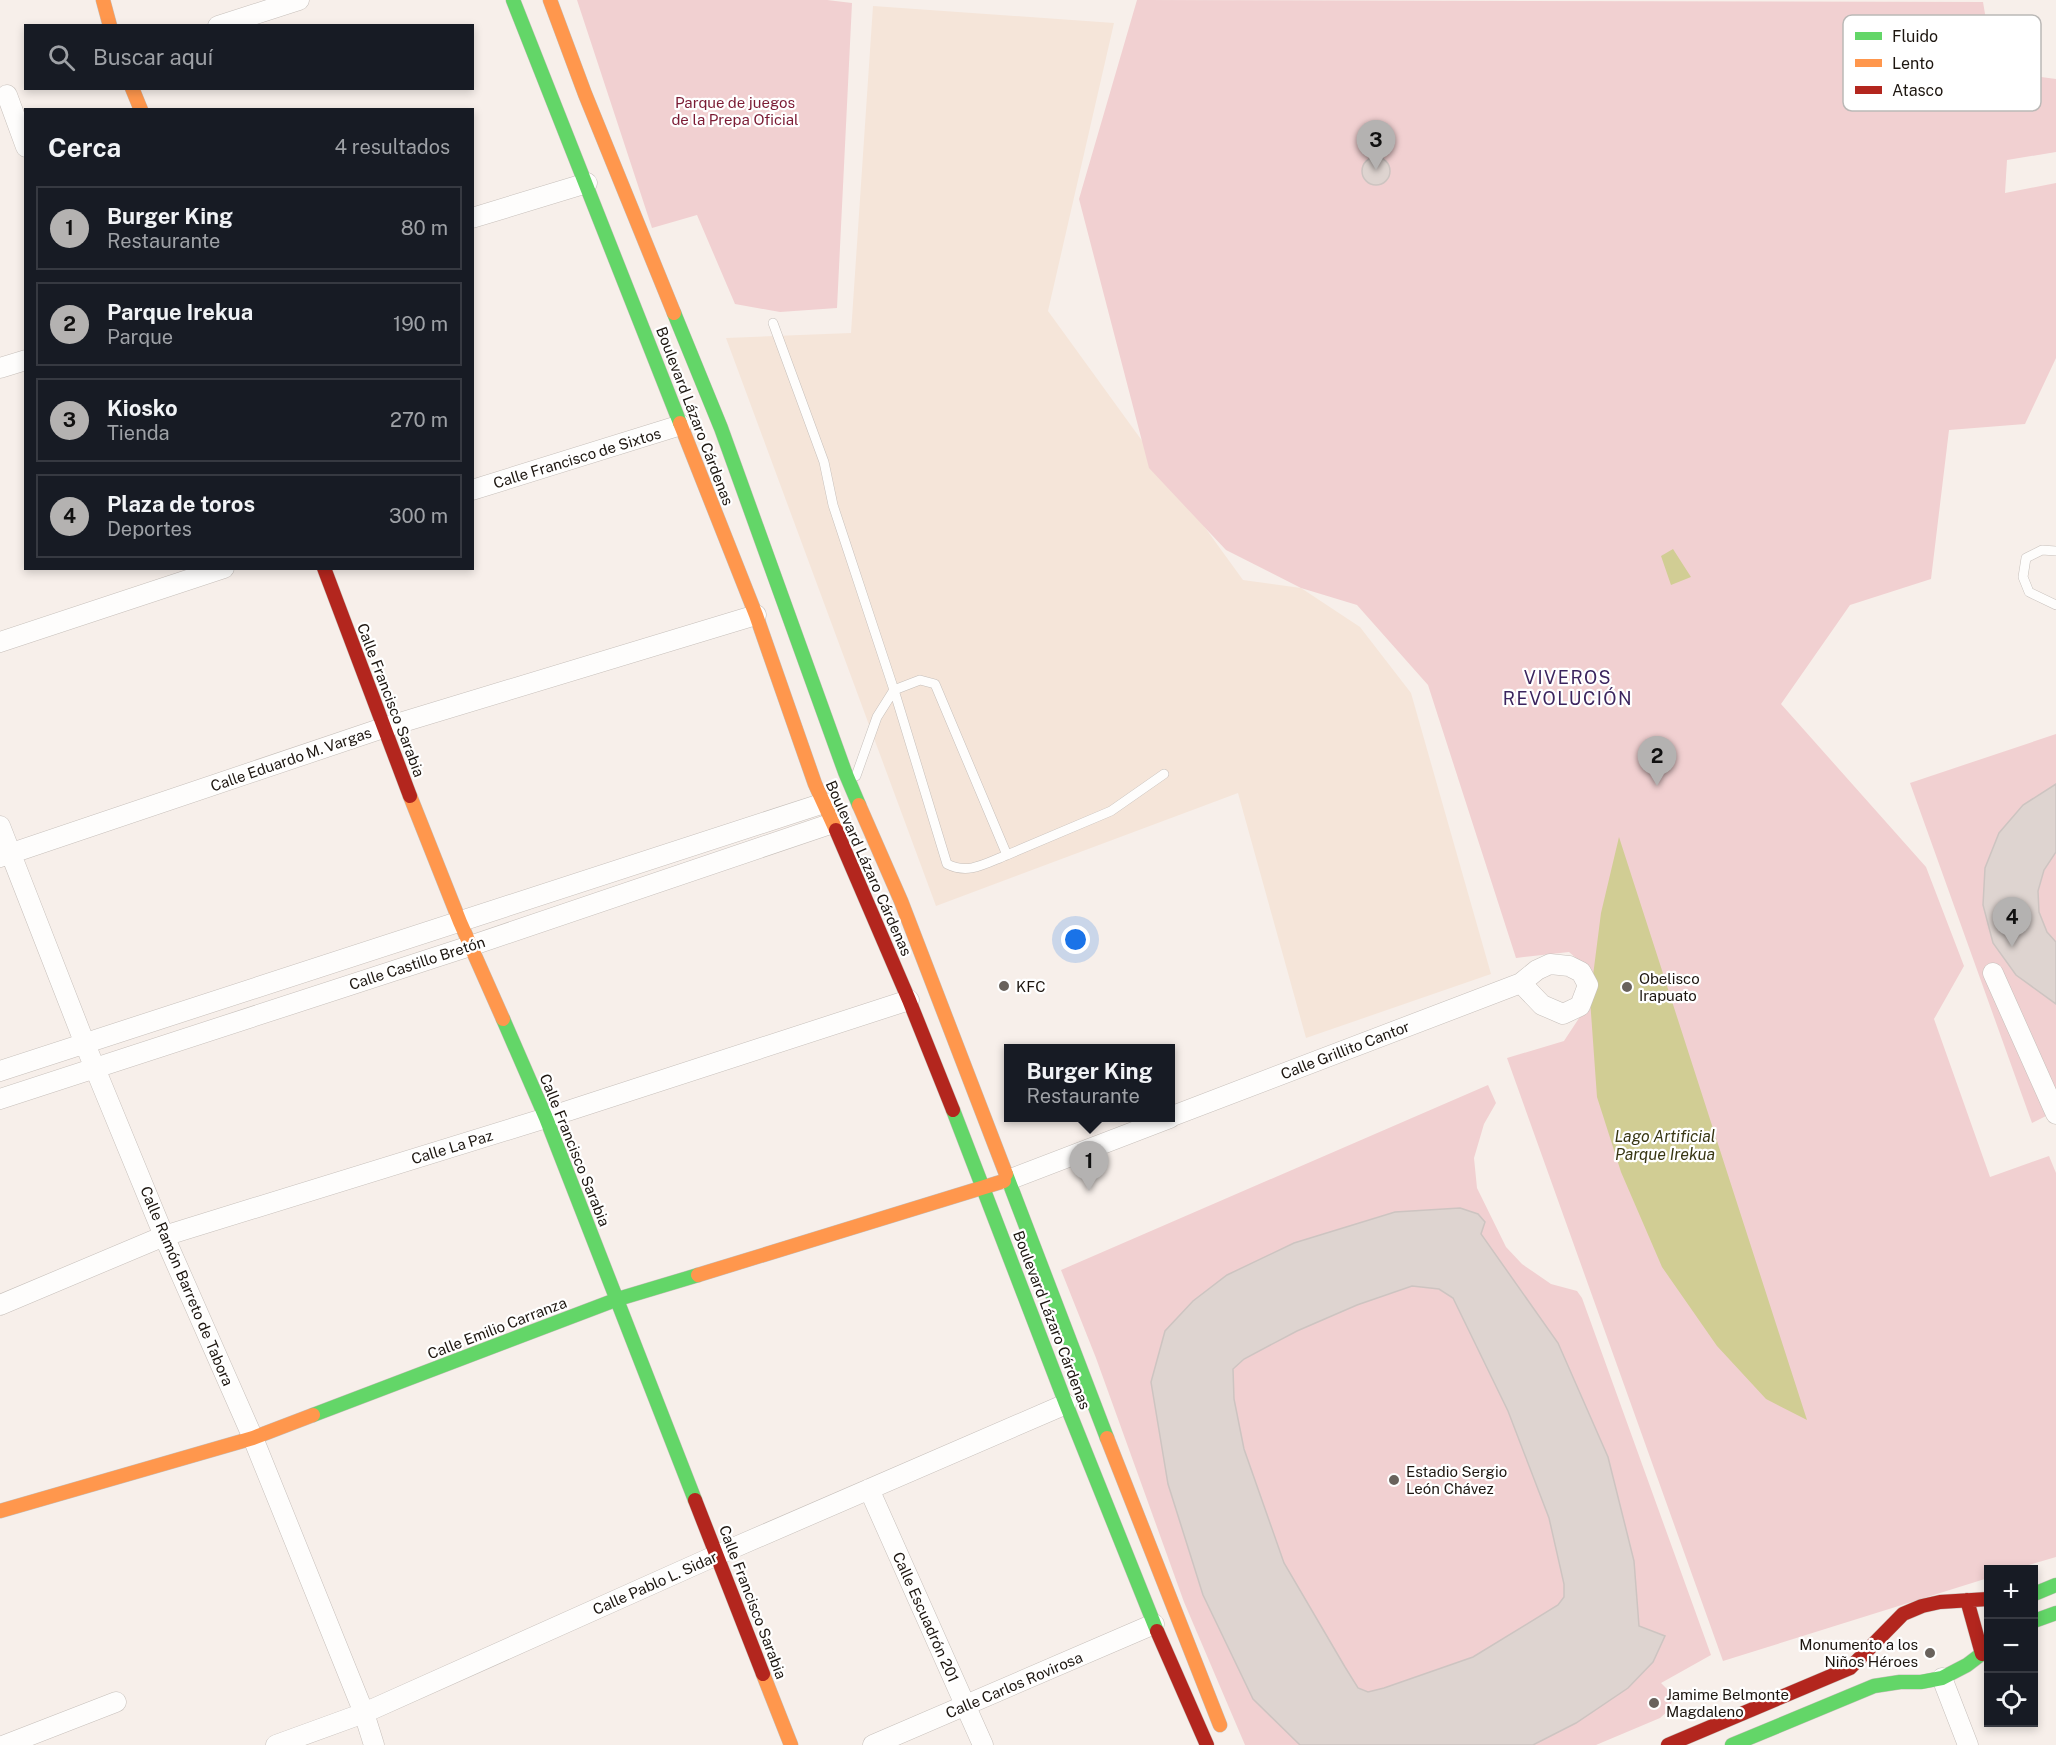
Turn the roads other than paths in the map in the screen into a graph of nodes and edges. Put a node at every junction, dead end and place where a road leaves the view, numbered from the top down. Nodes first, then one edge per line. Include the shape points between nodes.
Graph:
1 (103, 0) edge
2 (299, 0) edge
3 (513, 0) edge
4 (550, 0) edge
5 (109, 24) edge
6 (224, 24) edge
7 (133, 90) edge
8 (11, 94) edge
9 (140, 108) edge
10 (24, 140) edge
11 (587, 183) junction
12 (474, 217) edge
13 (773, 323) dead end
14 (24, 361) edge
15 (0, 368) edge
16 (681, 425) junction
17 (474, 489) edge
18 (2056, 551) edge
19 (218, 570) edge
20 (325, 570) edge
21 (2056, 605) edge
22 (756, 615) junction
23 (0, 642) edge
24 (894, 690) junction
25 (383, 728) junction
26 (1164, 774) dead end
27 (852, 787) junction
28 (824, 803) junction
29 (833, 823) junction
30 (0, 826) edge
31 (5, 855) edge
32 (1007, 855) junction
33 (460, 922) junction
34 (470, 946) junction
35 (1993, 973) dead end
36 (1521, 983) dead end
37 (909, 1000) junction
38 (85, 1044) junction
39 (95, 1069) junction
40 (0, 1071) edge
41 (0, 1099) edge
42 (2056, 1113) edge
43 (1175, 1116) edge
44 (546, 1118) junction
45 (1160, 1122) edge
46 (1008, 1180) junction
47 (984, 1187) junction
48 (164, 1236) junction
49 (618, 1299) junction
50 (0, 1305) edge
51 (1066, 1404) junction
52 (253, 1438) junction
53 (869, 1489) junction
54 (0, 1511) edge
55 (717, 1555) junction
56 (2056, 1585) edge
57 (2038, 1592) edge
58 (1984, 1599) edge
59 (1966, 1600) junction
60 (2056, 1613) edge
61 (2038, 1620) edge
62 (1154, 1624) junction
63 (1888, 1630) junction
64 (1888, 1647) dead end
65 (1984, 1650) edge
66 (1984, 1653) edge
67 (1892, 1667) dead end
68 (1942, 1678) junction
69 (1900, 1682) junction
70 (116, 1702) dead end
71 (966, 1706) junction
72 (364, 1713) junction
73 (1224, 1734) dead end
74 (1765, 1738) edge
75 (5, 1745) edge
76 (276, 1745) edge
77 (374, 1745) edge
78 (791, 1745) edge
79 (873, 1745) edge
80 (983, 1745) edge
81 (1207, 1745) edge
82 (1668, 1745) edge
83 (1732, 1745) edge
84 (1968, 1745) edge

1 - 5 main road
2 - 6 street
3 - 11 main road, Boulevard Lázaro Cárdenas
4 - 27 main road, Boulevard Lázaro Cárdenas via 721,428
7 - 9 main road
8 - 10 street
11 - 12 street
11 - 16 main road, Boulevard Lázaro Cárdenas
13 - 24 lane via 824,462 833,505
14 - 15 street
16 - 17 street, Calle Francisco de Sixtos
16 - 22 main road, Boulevard Lázaro Cárdenas
18 - 21 lane via 2042,550 2026,558 2023,577 2029,592
19 - 23 street
20 - 25 main road, Calle Francisco Sarabia
22 - 25 street, Calle Eduardo M. Vargas
22 - 28 main road, Boulevard Lázaro Cárdenas
24 - 27 lane via 877,717
24 - 32 lane via 920,680 935,684
24 - 32 lane via 947,864 958,869 972,868
25 - 31 street, Calle Eduardo M. Vargas
25 - 33 main road, Calle Francisco Sarabia
26 - 32 lane via 1111,811
27 - 46 main road, Boulevard Lázaro Cárdenas via 901,901
28 - 29 main road, Boulevard Lázaro Cárdenas
28 - 33 street, Calle Castillo Bretón
29 - 34 street, Calle Castillo Bretón
29 - 37 main road, Boulevard Lázaro Cárdenas
30 - 31 street, Calle Ramón Barreto de Tabora
31 - 38 street, Calle Ramón Barreto de Tabora
33 - 34 main road, Calle Francisco Sarabia
33 - 38 street, Calle Castillo Bretón
34 - 39 street, Calle Castillo Bretón
34 - 44 main road, Calle Francisco Sarabia
35 - 42 street
36 - 43 street, Calle Grillito Cantor
37 - 44 street, Calle La Paz
37 - 47 main road, Boulevard Lázaro Cárdenas
38 - 39 street, Calle Ramón Barreto de Tabora
38 - 40 street, Calle Castillo Bretón
39 - 41 street, Calle Castillo Bretón
39 - 48 street, Calle Ramón Barreto de Tabora
44 - 48 street, Calle La Paz
44 - 49 main road, Calle Francisco Sarabia
45 - 46 street, Calle Grillito Cantor
46 - 47 main road, Calle Emilio Carranza
46 - 73 main road, Boulevard Lázaro Cárdenas
47 - 49 main road, Calle Emilio Carranza
47 - 51 main road, Boulevard Lázaro Cárdenas
48 - 50 street, Calle La Paz
48 - 52 street, Calle Ramón Barreto de Tabora
49 - 52 main road, Calle Emilio Carranza
49 - 55 main road, Calle Francisco Sarabia
51 - 53 street, Calle Pablo L. Sidar
51 - 62 main road, Boulevard Lázaro Cárdenas
52 - 54 main road, Calle Emilio Carranza
52 - 72 street, Calle Ramón Barreto de Tabora
53 - 55 street, Calle Pablo L. Sidar
53 - 71 street, Calle Escuadrón 201
55 - 72 street, Calle Pablo L. Sidar
55 - 78 main road, Calle Francisco Sarabia
56 - 57 main road
58 - 59 main road
59 - 63 main road via 1922,1606 1903,1614
59 - 65 main road
60 - 61 main road
62 - 71 street, Calle Carlos Rovirosa
62 - 81 main road, Boulevard Lázaro Cárdenas
63 - 64 main road
63 - 82 main road via 1850,1668
66 - 68 main road
67 - 69 main road
68 - 69 main road
68 - 84 street
69 - 74 main road via 1874,1686
70 - 75 street
71 - 79 street, Calle Carlos Rovirosa
71 - 80 street, Calle Escuadrón 201
72 - 76 street, Calle Pablo L. Sidar
72 - 77 street, Calle Ramón Barreto de Tabora
74 - 83 main road

